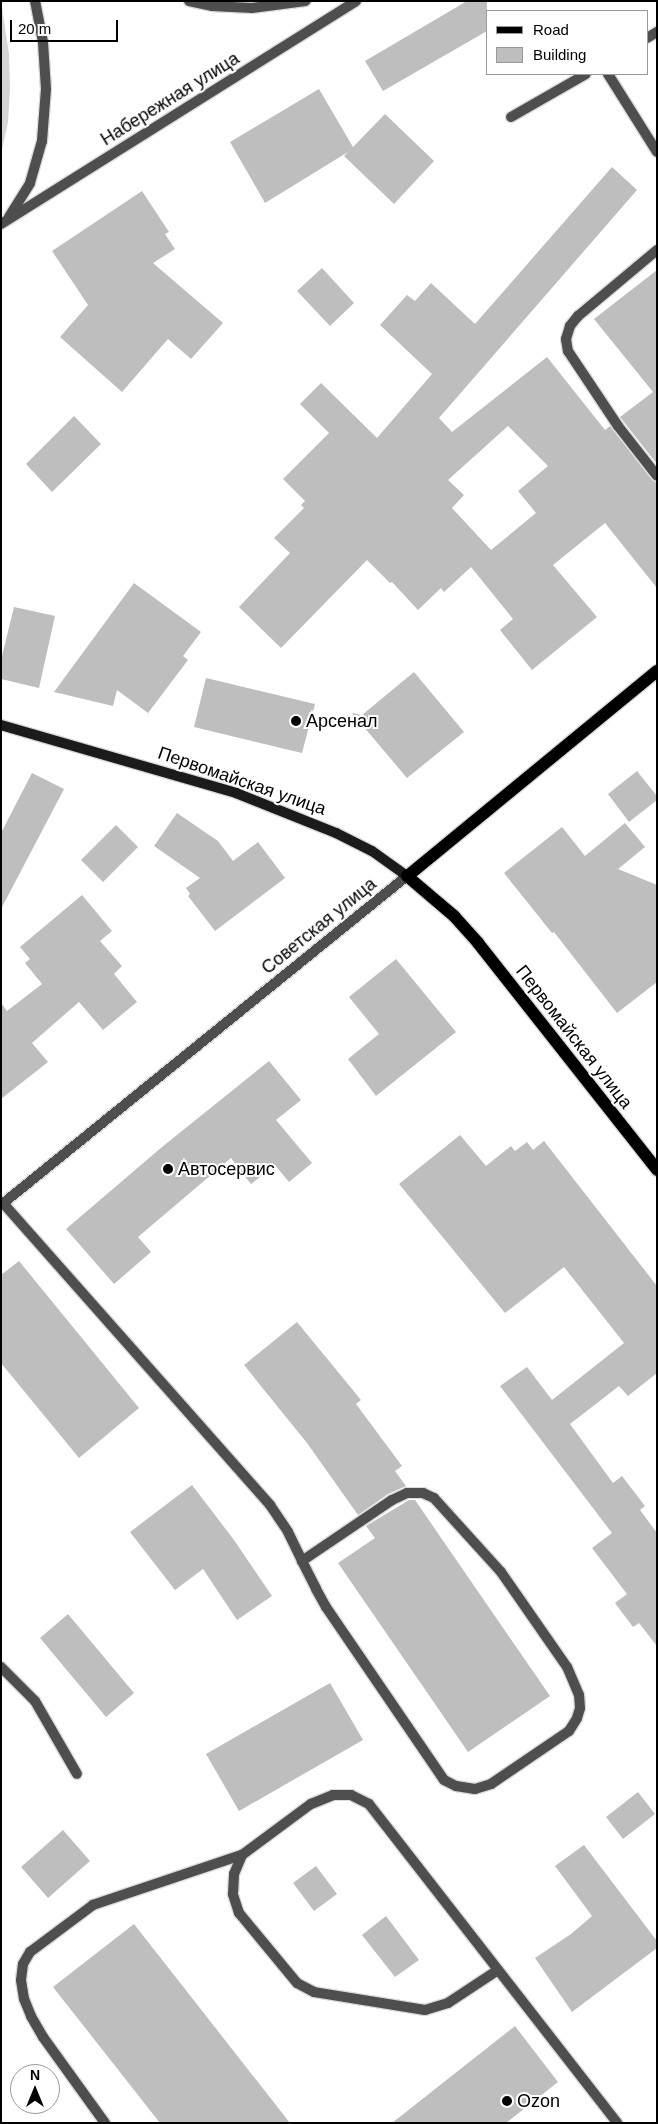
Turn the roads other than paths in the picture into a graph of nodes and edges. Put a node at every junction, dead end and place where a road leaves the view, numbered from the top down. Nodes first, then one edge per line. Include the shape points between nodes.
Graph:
1 (35, 1) edge
2 (189, 1) edge
3 (306, 1) edge
4 (356, 1) edge
5 (584, 75) edge
6 (609, 75) edge
7 (511, 117) dead end
8 (657, 152) edge
9 (4, 222) edge
10 (657, 250) edge
11 (657, 476) edge
12 (657, 671) edge
13 (1, 725) edge
14 (407, 876) junction
15 (657, 1170) edge
16 (2, 1204) edge
17 (302, 1561) junction
18 (1, 1667) edge
19 (77, 1774) dead end
20 (242, 1855) junction
21 (498, 1970) junction
22 (105, 2123) edge
23 (616, 2123) edge

1 - 9 street via 43,42 46,89 42,141 30,183
2 - 3 street via 252,8
4 - 9 street, Набережная улица
5 - 7 street
6 - 8 street
10 - 11 street via 578,316 566,339 568,351 618,426
12 - 14 main road, Советская улица
13 - 14 street, Первомайская улица via 122,758 270,806 357,844
14 - 15 main road, Первомайская улица via 478,943
14 - 16 street, Советская улица
16 - 17 street via 270,1505
17 - 17 street via 392,1500 407,1493 423,1493 434,1498 501,1572 567,1667 579,1695 577,1718 569,1731 491,1784 475,1789 444,1780 326,1607
18 - 19 street via 35,1701
20 - 21 street via 311,1804 333,1795 351,1795 369,1804
20 - 21 street via 234,1874 233,1894 239,1913 297,1983 314,1992 425,2010 448,2003
20 - 22 street via 93,1905 30,1952 22,1964 21,1980 30,2016
21 - 23 street

